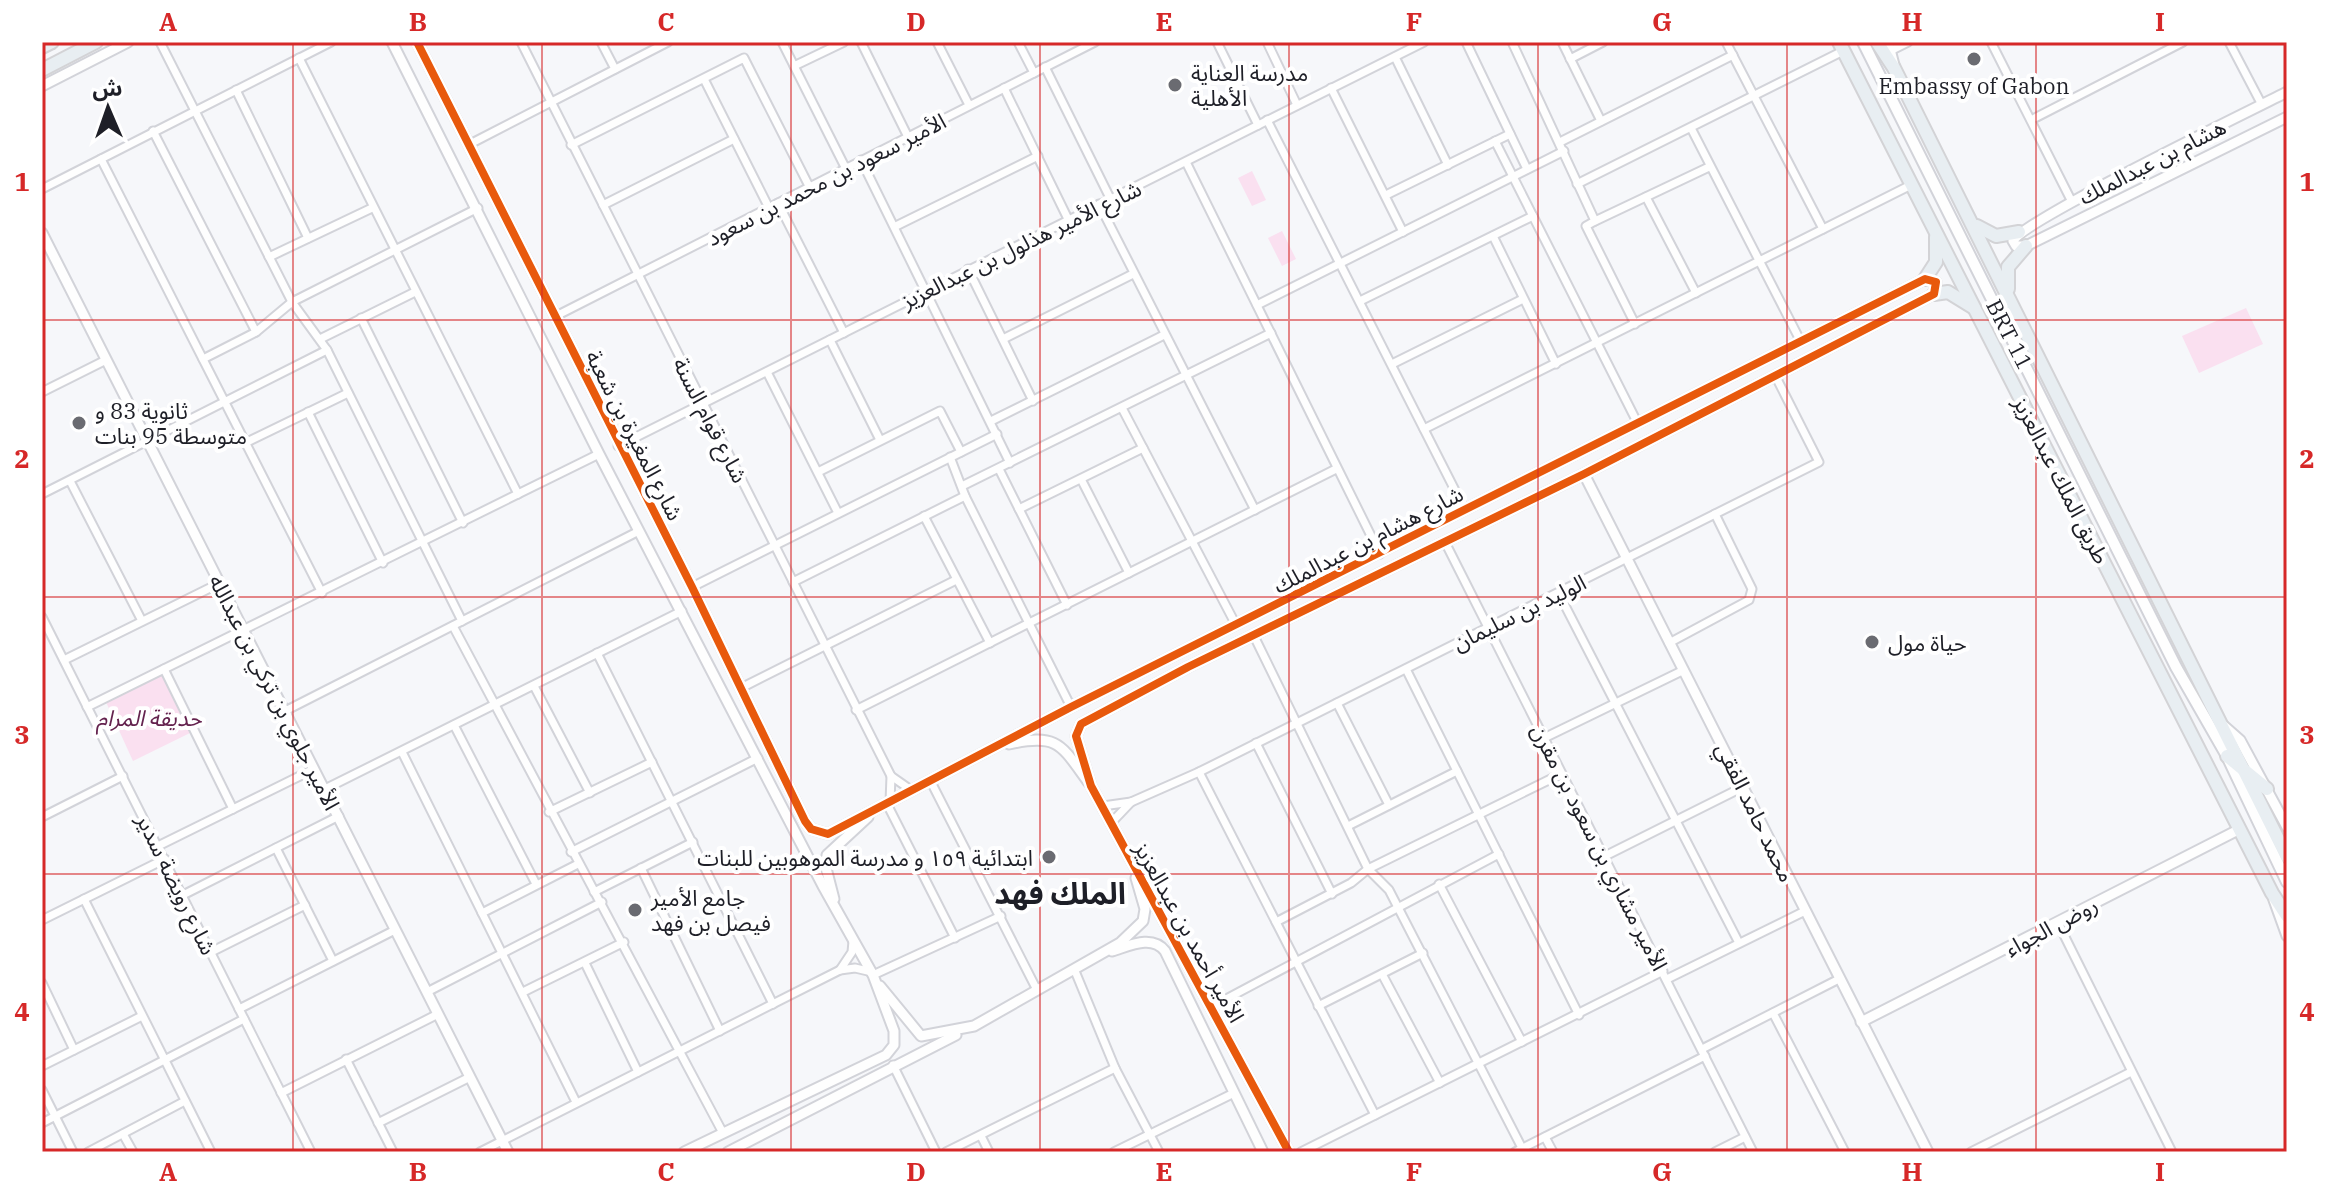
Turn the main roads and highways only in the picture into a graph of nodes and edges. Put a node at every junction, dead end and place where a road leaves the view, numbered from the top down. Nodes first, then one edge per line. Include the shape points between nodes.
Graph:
1 (52, 42) edge
2 (96, 42) edge
3 (1863, 42) edge
4 (1877, 42) edge
5 (42, 47) edge
6 (1841, 47) edge
7 (42, 70) edge
8 (1970, 219) junction
9 (2019, 232) road end
10 (1936, 234) junction
11 (2026, 246) road end
12 (1925, 279) road end
13 (2008, 292) junction
14 (1934, 294) road end
15 (1977, 310) junction
16 (2227, 756) junction
17 (2242, 768) junction
18 (2267, 789) road end
19 (2287, 857) edge
20 (2287, 882) edge
21 (2287, 916) edge

1 - 5 main road
2 - 7 main road
3 - 16 main road, BRT 11 via 2176,667
4 - 8 main road, طريق الملك عبدالعزيز
6 - 10 main road, طريق الملك عبدالعزيز
8 - 9 main road via 1991,235
8 - 13 main road, طريق الملك عبدالعزيز
10 - 12 main road via 1936,262
10 - 15 main road, طريق الملك عبدالعزيز
11 - 13 main road via 2008,267
13 - 17 main road, طريق الملك عبدالعزيز
14 - 15 main road via 1948,292
15 - 21 main road, طريق الملك عبدالعزيز
16 - 17 main road
16 - 20 main road, BRT 11
17 - 18 main road
17 - 19 main road, طريق الملك عبدالعزيز

